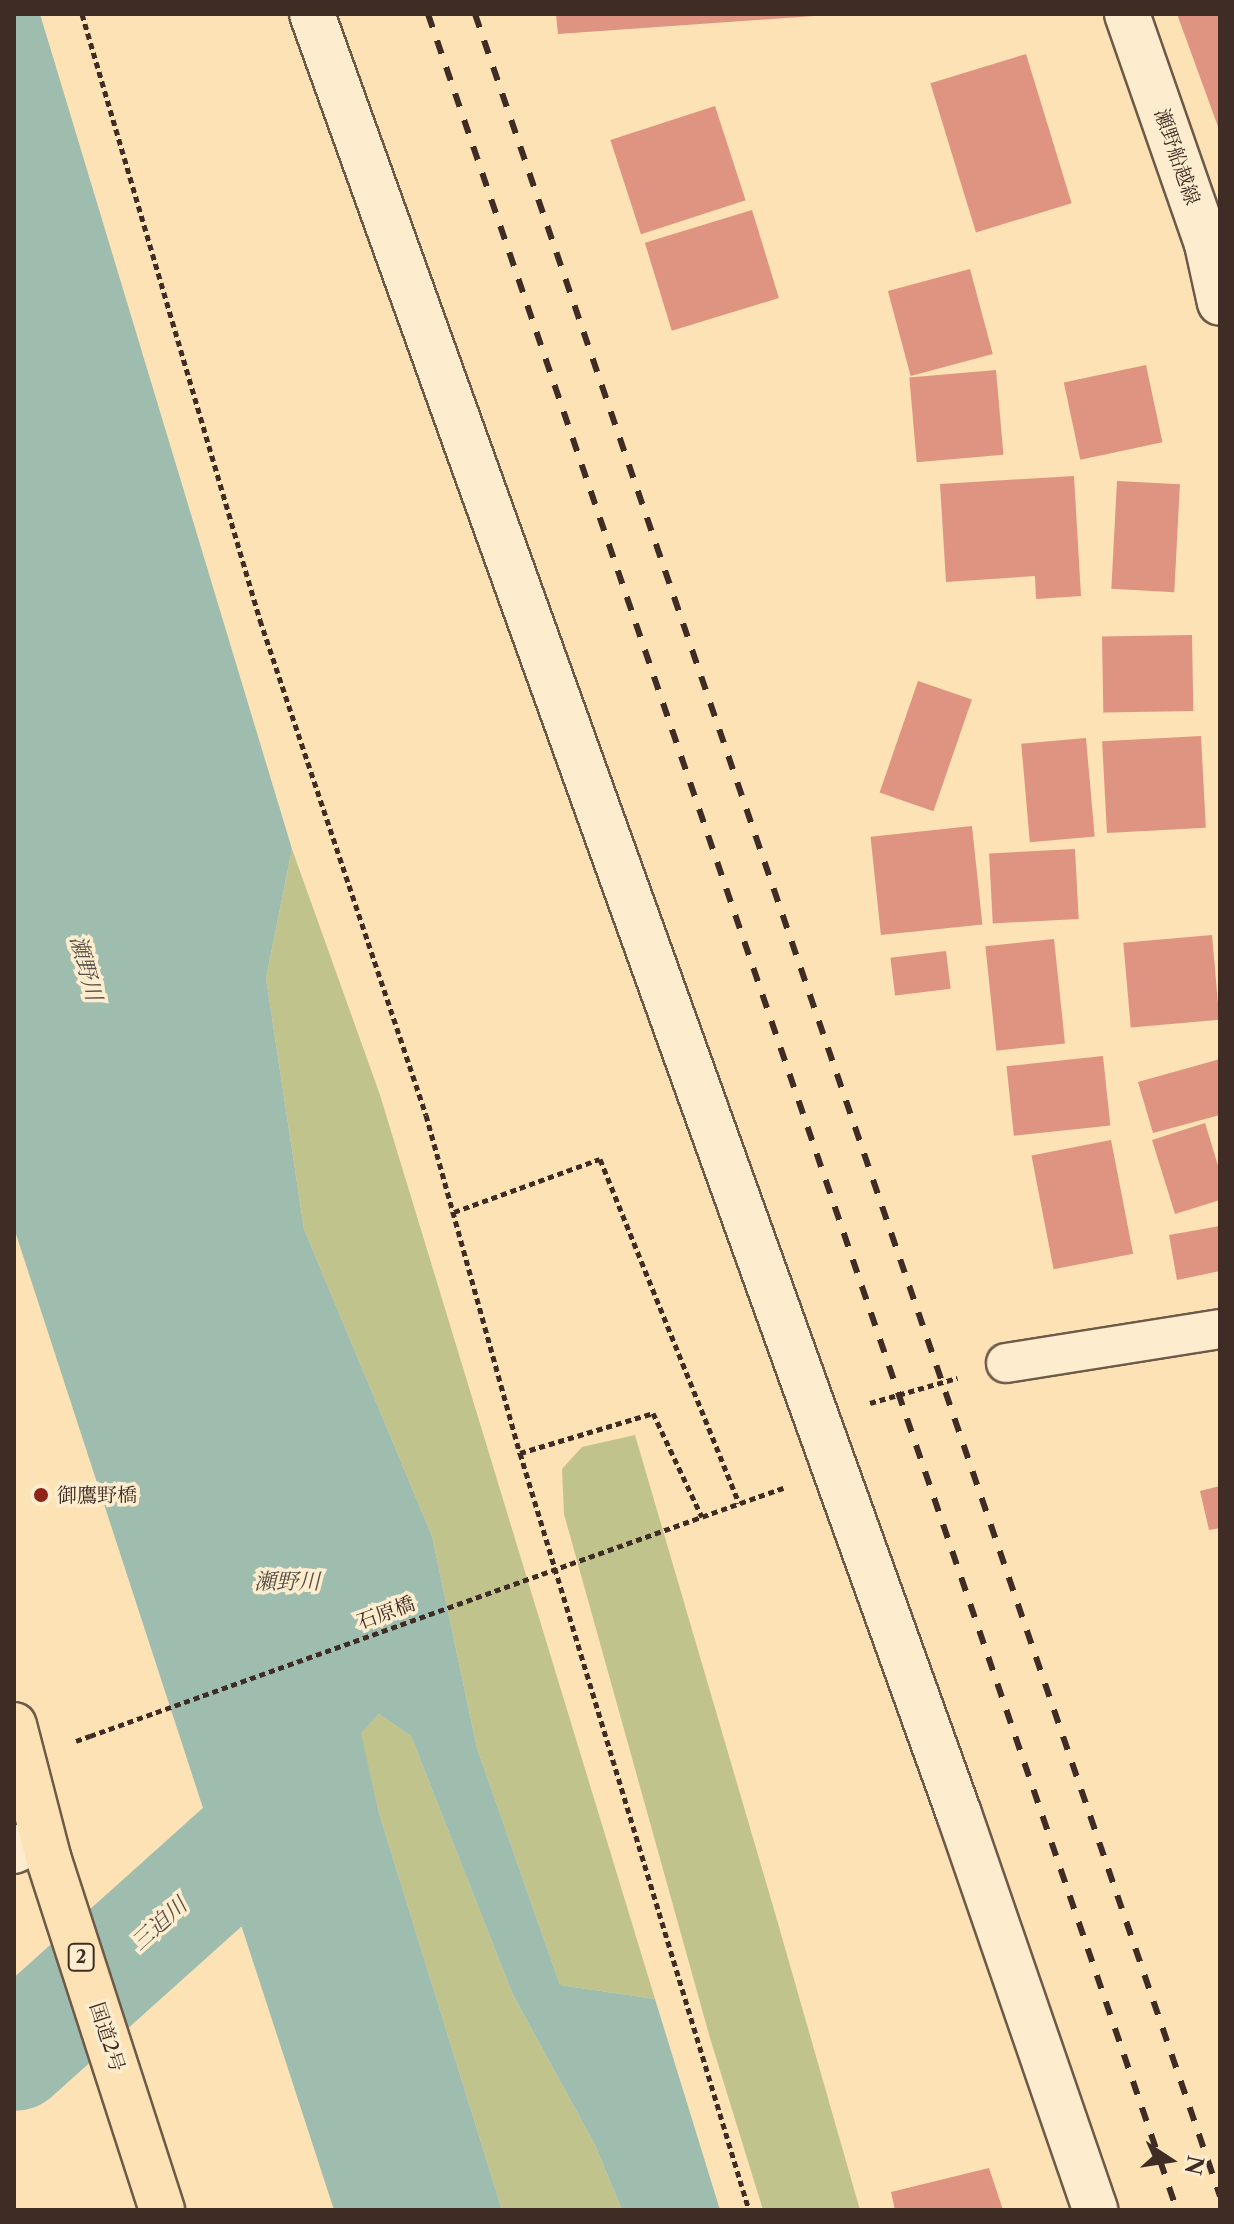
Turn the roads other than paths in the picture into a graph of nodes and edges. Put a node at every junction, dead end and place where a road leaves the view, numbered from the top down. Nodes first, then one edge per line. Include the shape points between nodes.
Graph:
1 (312, 14) edge
2 (1127, 14) edge
3 (1220, 303) edge
4 (1220, 1329) edge
5 (1006, 1363) road end
6 (14, 1725) edge
7 (35, 1850) edge
8 (162, 2210) edge
9 (1095, 2210) edge

1 - 9 street via 954,1799
2 - 3 street, 瀬野船越線 via 1207,244
4 - 5 lane
6 - 7 highway, 国道2号 / 2
7 - 8 highway, 国道2号 / 2 via 112,2054

